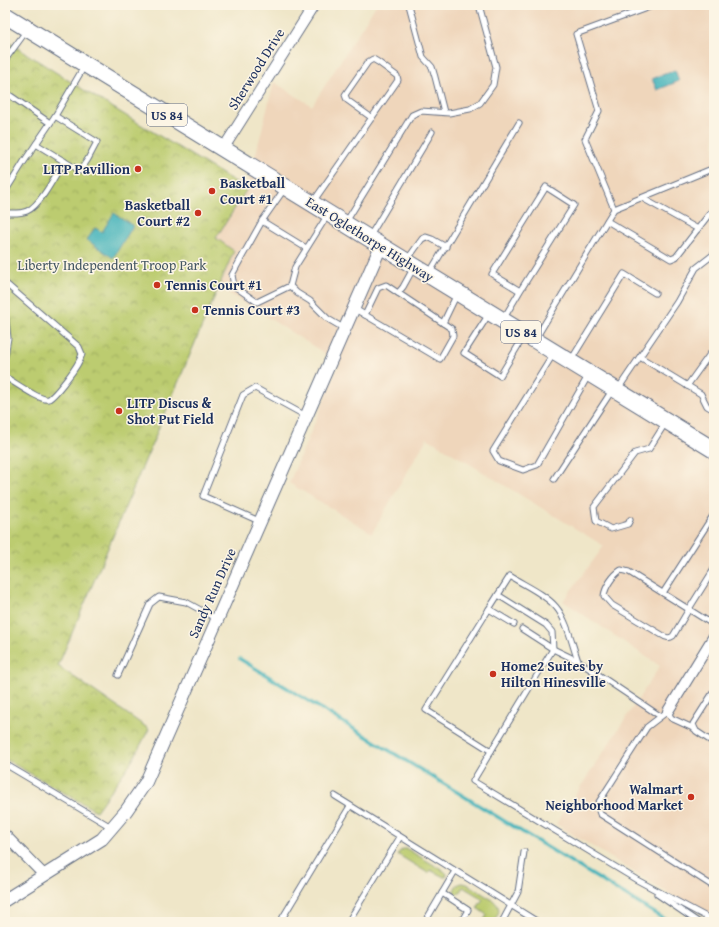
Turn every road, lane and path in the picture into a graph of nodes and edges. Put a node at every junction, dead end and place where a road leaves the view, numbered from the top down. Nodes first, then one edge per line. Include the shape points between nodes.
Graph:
1 (314, 5) edge
2 (409, 5) edge
3 (480, 5) edge
4 (655, 5) edge
5 (5, 15) edge
6 (27, 29) junction
7 (5, 60) edge
8 (85, 64) junction
9 (5, 92) edge
10 (444, 112) junction
11 (55, 116) junction
12 (372, 118) junction
13 (50, 123) junction
14 (519, 123) dead end
15 (432, 132) dead end
16 (36, 144) junction
17 (223, 149) junction
18 (64, 161) junction
19 (714, 168) edge
20 (286, 187) junction
21 (5, 192) edge
22 (642, 198) junction
23 (312, 203) junction
24 (714, 208) edge
25 (614, 209) junction
26 (5, 213) edge
27 (329, 214) junction
28 (262, 221) junction
29 (607, 221) junction
30 (344, 224) junction
31 (698, 229) junction
32 (375, 242) junction
33 (446, 247) junction
34 (306, 248) junction
35 (714, 254) edge
36 (410, 264) junction
37 (428, 275) junction
38 (5, 283) edge
39 (290, 286) junction
40 (520, 291) junction
41 (398, 293) junction
42 (458, 293) junction
43 (654, 293) dead end
44 (354, 308) junction
45 (5, 313) edge
46 (365, 314) junction
47 (496, 317) junction
48 (443, 323) junction
49 (344, 329) junction
50 (530, 338) junction
51 (555, 353) junction
52 (714, 353) edge
53 (5, 356) edge
54 (640, 357) junction
55 (570, 362) junction
56 (589, 374) junction
57 (5, 377) edge
58 (687, 386) junction
59 (615, 390) junction
60 (714, 410) edge
61 (306, 416) junction
62 (666, 421) junction
63 (714, 450) edge
64 (554, 479) dead end
65 (714, 514) edge
66 (630, 520) dead end
67 (260, 521) junction
68 (714, 569) edge
69 (663, 593) junction
70 (498, 595) junction
71 (489, 609) junction
72 (689, 610) junction
73 (217, 619) junction
74 (514, 624) dead end
75 (714, 625) edge
76 (522, 629) dead end
77 (714, 636) edge
78 (553, 649) junction
79 (578, 661) junction
80 (118, 675) dead end
81 (714, 690) edge
82 (664, 713) junction
83 (695, 729) junction
84 (714, 743) edge
85 (491, 751) junction
86 (5, 764) edge
87 (334, 796) dead end
88 (350, 806) junction
89 (111, 828) junction
90 (5, 835) edge
91 (400, 837) junction
92 (524, 852) dead end
93 (455, 871) junction
94 (44, 875) junction
95 (637, 880) junction
96 (714, 886) edge
97 (442, 893) junction
98 (5, 900) edge
99 (511, 905) junction
100 (714, 921) edge
101 (280, 922) edge
102 (348, 922) edge
103 (425, 922) edge
104 (461, 922) edge
105 (502, 922) edge
106 (538, 922) edge
107 (698, 922) edge

1 - 17 street, Sherwood Drive
2 - 10 lane via 423,57 432,67
3 - 10 lane via 496,67 493,84 480,103 470,109
4 - 25 lane via 576,34 599,111 584,139
5 - 6 highway, East Oglethorpe Highway / US 84
6 - 7 lane
6 - 8 highway, East Oglethorpe Highway / US 84
8 - 11 lane
8 - 17 highway, East Oglethorpe Highway / US 84
9 - 13 lane
10 - 30 lane via 421,111 412,115
11 - 13 lane
11 - 18 lane via 97,142 80,171
12 - 12 lane via 398,80 397,76 373,59 368,62 345,95 347,100
12 - 23 lane
13 - 16 lane
14 - 33 lane
15 - 32 lane
16 - 18 lane
16 - 21 lane
17 - 20 highway, East Oglethorpe Highway / US 84
18 - 26 lane via 32,208 22,213
19 - 22 lane
20 - 23 highway, East Oglethorpe Highway / US 84
20 - 28 lane
22 - 25 lane
22 - 31 lane
23 - 27 highway, East Oglethorpe Highway / US 84
24 - 31 lane
25 - 29 lane
27 - 30 highway, East Oglethorpe Highway / US 84
27 - 34 lane
28 - 34 lane
28 - 39 lane via 232,275 234,286 257,302
29 - 31 lane via 671,259 676,257
29 - 50 lane
30 - 32 highway, East Oglethorpe Highway / US 84
32 - 36 highway, East Oglethorpe Highway / US 84
32 - 44 street, Sandy Run Drive
33 - 36 lane via 426,237 422,239
33 - 37 lane
34 - 39 lane via 295,267
35 - 54 lane via 696,268 677,302
36 - 37 highway, East Oglethorpe Highway / US 84
36 - 41 lane via 403,287
37 - 42 highway, East Oglethorpe Highway / US 84
38 - 57 lane via 79,347 82,354 73,372 48,400
39 - 49 lane via 328,319
40 - 40 lane via 574,205 546,187 492,274
40 - 47 lane
41 - 46 lane via 386,285 378,288
41 - 48 lane
42 - 47 highway, East Oglethorpe Highway / US 84
42 - 48 lane
43 - 55 lane via 624,274
44 - 46 lane
44 - 49 street, Sandy Run Drive
45 - 53 lane via 8,338
46 - 48 lane via 440,359 453,336 452,329
47 - 50 highway, East Oglethorpe Highway / US 84
47 - 50 lane via 464,353 500,376
49 - 61 street, Sandy Run Drive
50 - 51 highway, East Oglethorpe Highway / US 84
51 - 55 highway, East Oglethorpe Highway / US 84
51 - 56 lane via 493,451 499,461 523,470 537,465
52 - 58 lane via 710,354
54 - 58 lane
54 - 59 lane
55 - 56 highway, East Oglethorpe Highway / US 84
56 - 59 highway, East Oglethorpe Highway / US 84
58 - 60 lane via 701,394 707,406
59 - 62 highway, East Oglethorpe Highway / US 84
59 - 64 lane
61 - 67 street, Sandy Run Drive
61 - 67 lane via 255,388 243,395 203,496
62 - 63 highway, East Oglethorpe Highway / US 84
62 - 66 lane via 649,449 635,453 594,507 596,521 611,529 628,524
65 - 69 lane
67 - 73 street, Sandy Run Drive
68 - 72 lane
69 - 72 lane
69 - 72 lane via 629,572 621,570 614,576 604,596 612,605 666,638 673,636
70 - 71 lane
70 - 78 lane via 546,625 552,632
70 - 79 lane via 510,576 543,596 561,614
71 - 74 lane
71 - 85 lane via 426,710
72 - 75 lane
73 - 80 lane via 186,602 159,596 150,604
73 - 89 street, Sandy Run Drive via 146,782
76 - 78 lane
77 - 82 street
78 - 79 lane
78 - 85 lane
79 - 82 lane
81 - 83 lane via 693,724
82 - 83 lane
82 - 96 lane via 647,727 597,805 598,810 600,814
83 - 84 lane
85 - 95 lane via 473,781
86 - 89 lane
87 - 88 lane
88 - 91 lane
88 - 101 lane
89 - 94 street, Sandy Run Drive via 102,839
90 - 94 street
91 - 93 lane
91 - 102 lane
92 - 99 lane via 518,892
93 - 97 lane
93 - 99 lane
94 - 98 street, Sandy Run Drive
95 - 100 lane
95 - 107 lane
97 - 103 lane
97 - 104 lane via 468,910
99 - 105 lane
99 - 106 lane

